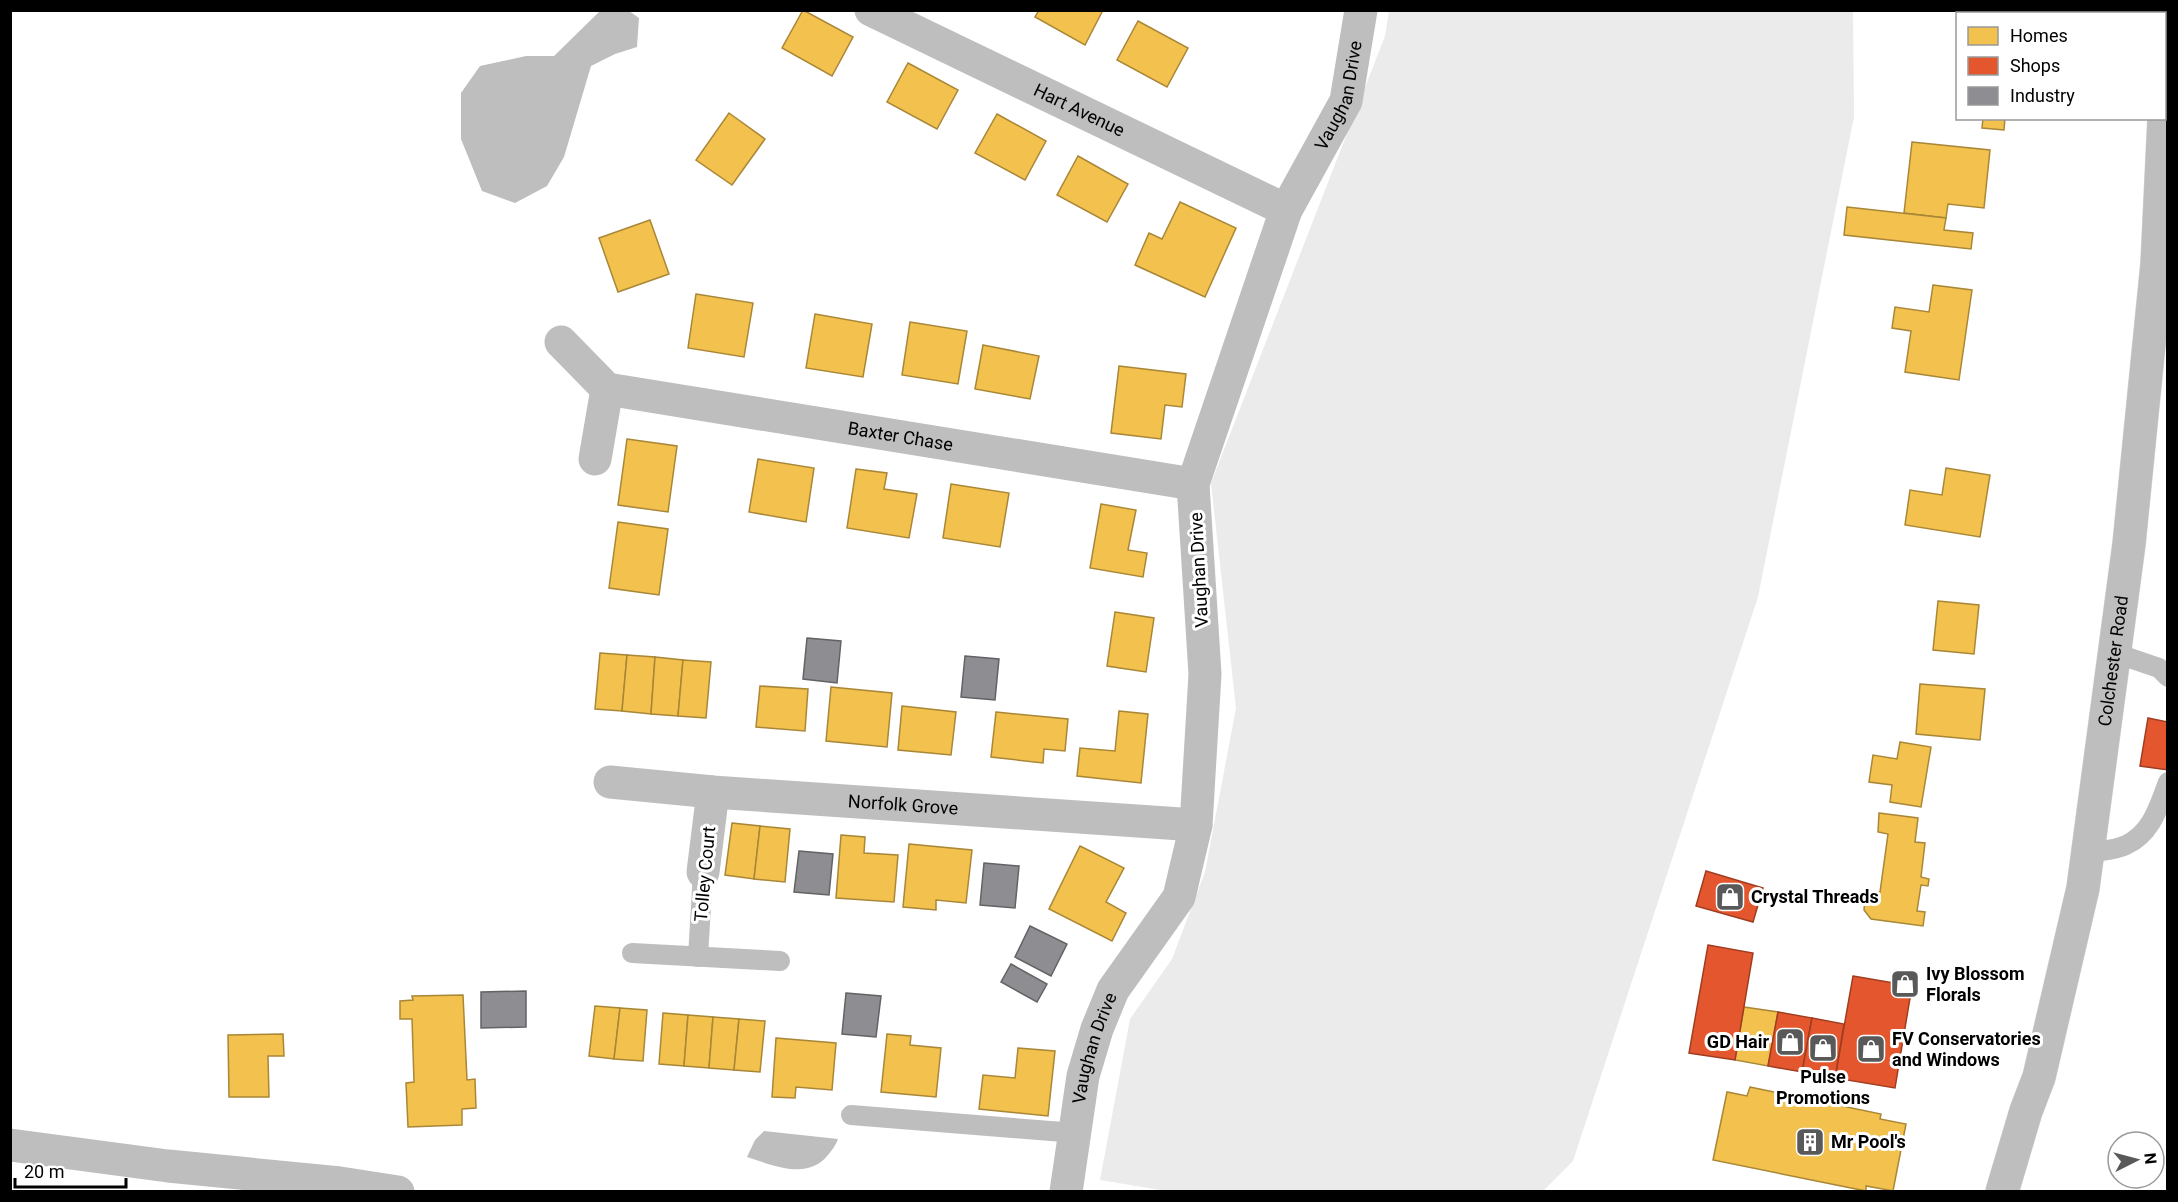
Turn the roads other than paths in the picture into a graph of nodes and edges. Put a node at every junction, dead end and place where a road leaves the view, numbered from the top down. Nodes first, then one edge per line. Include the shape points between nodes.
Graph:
1 (871, 10) edge
2 (1361, 10) edge
3 (2164, 120) edge
4 (1286, 210) junction
5 (561, 342) dead end
6 (607, 389) junction
7 (595, 459) dead end
8 (1193, 484) junction
9 (2115, 653) junction
10 (2168, 676) edge
11 (610, 782) dead end
12 (2168, 782) edge
13 (713, 792) junction
14 (1196, 825) junction
15 (2088, 853) junction
16 (703, 872) joint
17 (632, 953) dead end
18 (698, 957) junction
19 (780, 961) dead end
20 (851, 1115) dead end
21 (1076, 1133) junction
22 (10, 1144) edge
23 (398, 1191) edge
24 (1066, 1191) edge
25 (2002, 1191) edge

1 - 4 street, Hart Avenue
2 - 4 street, Vaughan Drive via 1346,101
3 - 9 street, Colchester Road via 2152,325
4 - 8 street, Vaughan Drive
5 - 6 street
6 - 7 street
6 - 8 street, Baxter Chase
8 - 14 street, Vaughan Drive via 1205,674
9 - 10 lane via 2159,668
9 - 15 street, Colchester Road
11 - 13 street, Norfolk Grove
12 - 15 lane via 2156,815 2143,834 2125,846
13 - 14 street, Norfolk Grove
13 - 16 street, Tolley Court
14 - 21 street, Vaughan Drive via 1179,897 1113,990 1097,1029 1083,1076
15 - 25 street, Colchester Road via 2039,1077
16 - 18 lane, Tolley Court
17 - 18 lane
18 - 19 lane
20 - 21 lane
21 - 24 street, Vaughan Drive
22 - 23 street via 168,1167

